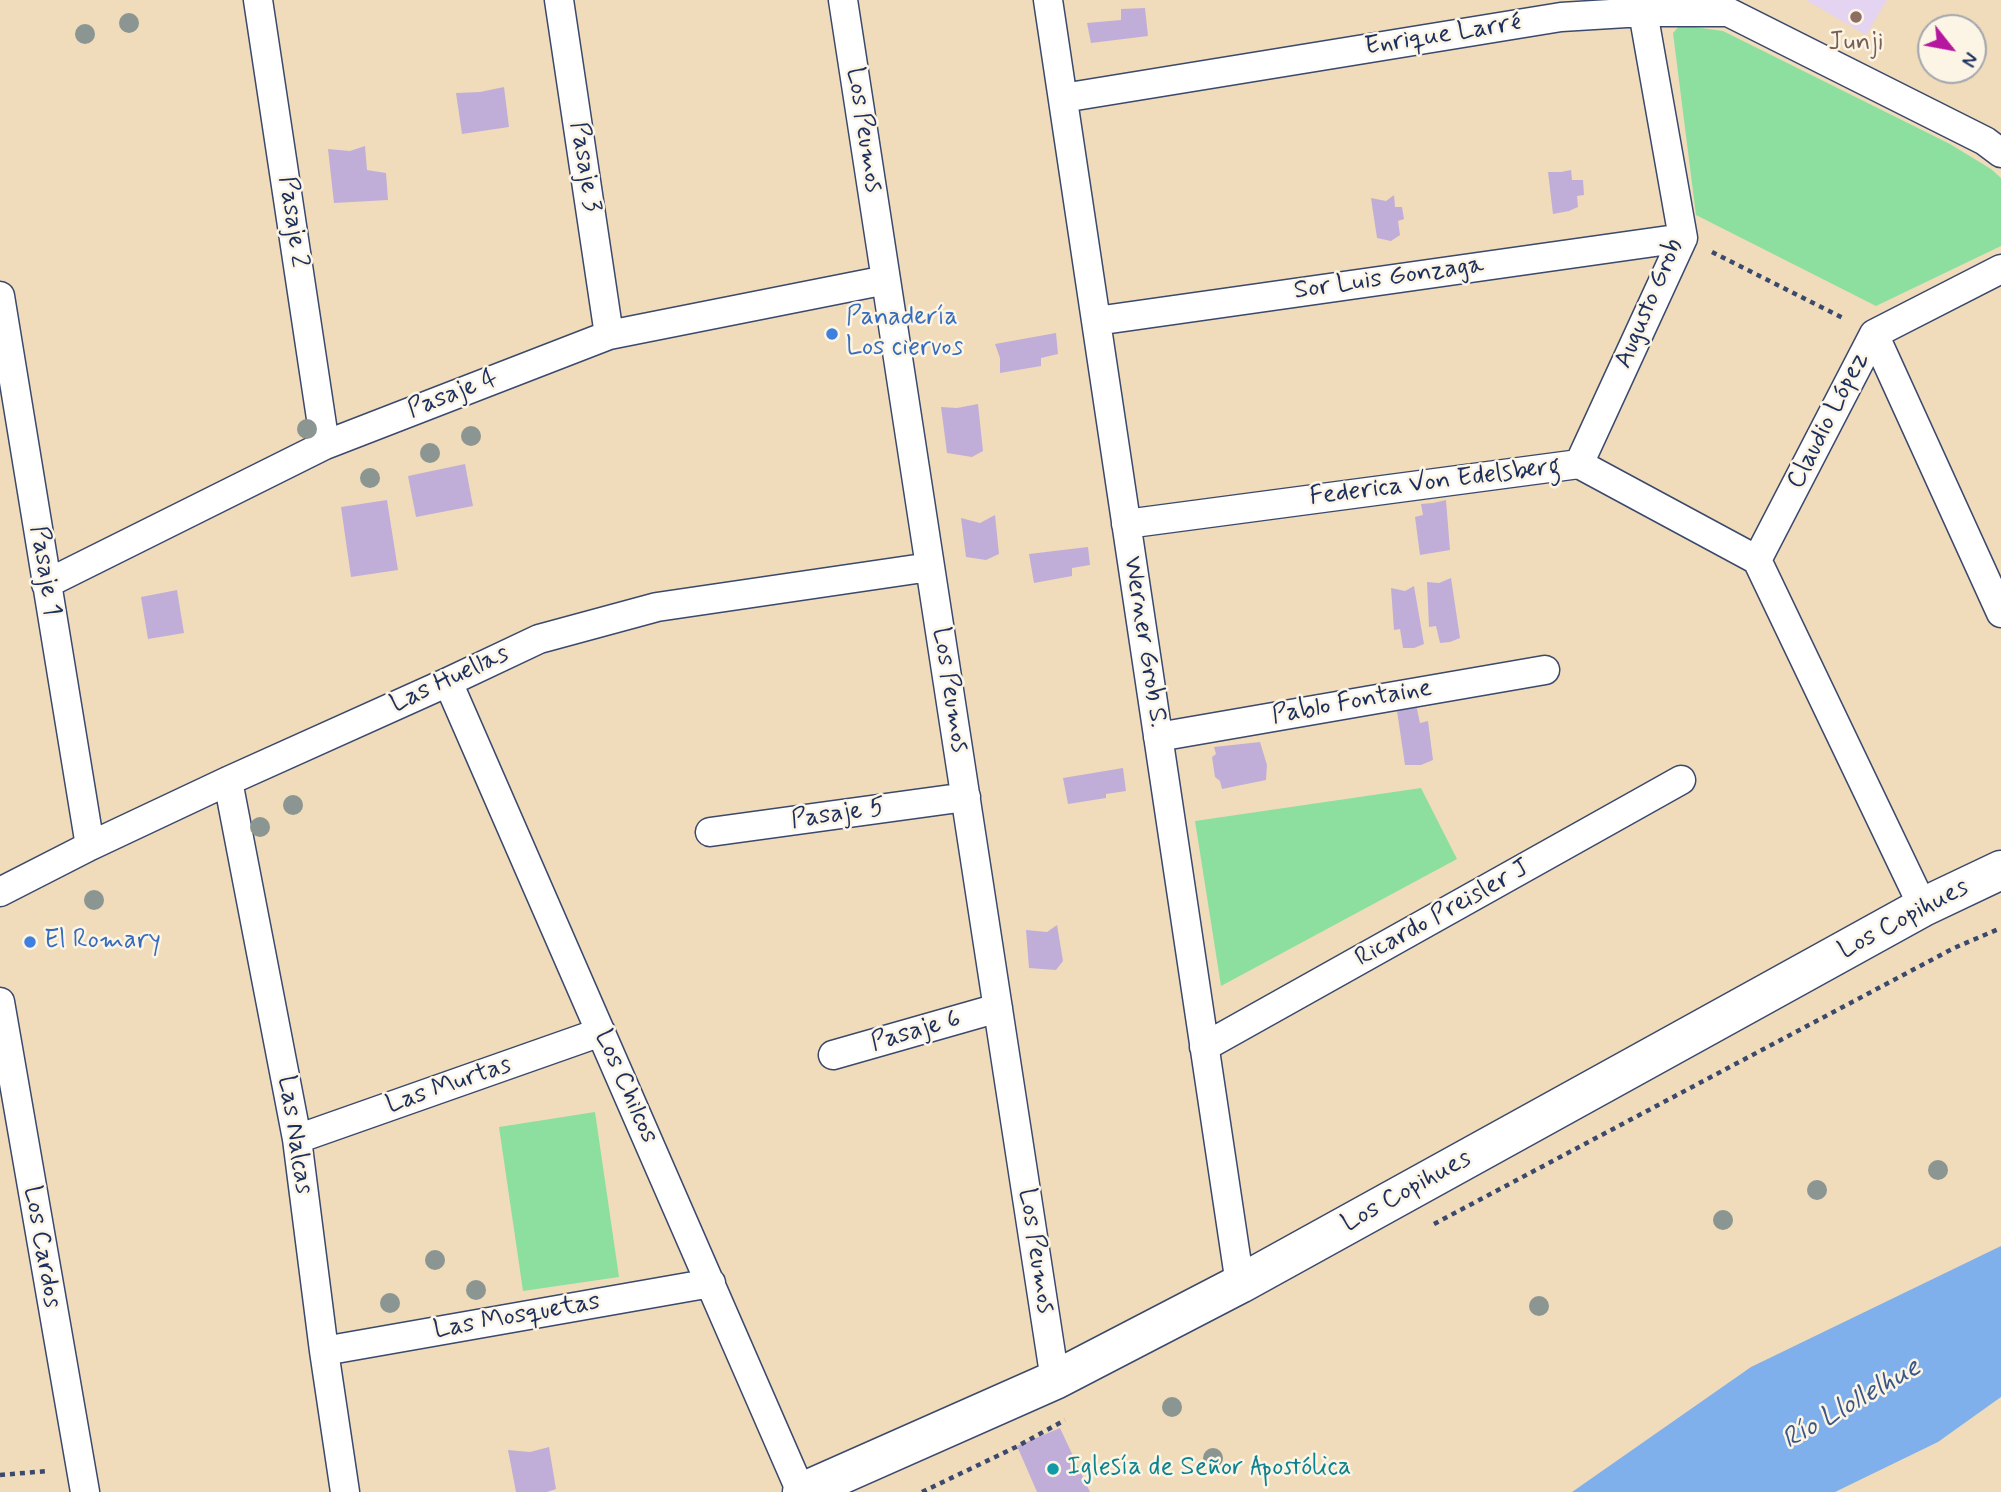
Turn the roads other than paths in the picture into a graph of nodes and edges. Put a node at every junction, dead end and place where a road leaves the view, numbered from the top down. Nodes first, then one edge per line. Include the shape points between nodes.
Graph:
1 (258, 0) edge
2 (559, 0) edge
3 (843, 0) edge
4 (1048, 0) edge
5 (1643, 12) junction
6 (1063, 98) junction
7 (2001, 153) edge
8 (1683, 238) junction
9 (2001, 269) edge
10 (886, 280) junction
11 (0, 296) edge
12 (1096, 321) junction
13 (1874, 334) junction
14 (609, 335) junction
15 (325, 445) junction
16 (1579, 464) junction
17 (1126, 524) junction
18 (1757, 560) junction
19 (930, 567) junction
20 (46, 584) junction
21 (2001, 612) edge
22 (1545, 670) dead end
23 (447, 682) junction
24 (1158, 737) junction
25 (1681, 780) dead end
26 (228, 781) junction
27 (966, 797) junction
28 (710, 832) dead end
29 (90, 846) junction
30 (2001, 870) edge
31 (0, 892) edge
32 (1923, 907) junction
33 (0, 1002) edge
34 (998, 1008) junction
35 (601, 1032) junction
36 (1204, 1047) junction
37 (833, 1055) dead end
38 (297, 1139) junction
39 (711, 1283) junction
40 (1240, 1284) junction
41 (324, 1351) junction
42 (1055, 1380) junction
43 (83, 1480) edge
44 (345, 1492) edge
45 (801, 1492) edge

1 - 15 street, Pasaje 2
2 - 14 street, Pasaje 3
3 - 10 street, Los Peumos
4 - 6 street, Werner Grob S.
5 - 6 street, Enrique Larré via 1561,17
5 - 7 street, Enrique Larré via 1728,12
5 - 8 street, Augusto Grob
6 - 12 street, Werner Grob S.
8 - 12 street, Sor Luis Gonzaga
8 - 16 street, Augusto Grob
9 - 13 street, Claudio López
10 - 14 street, Pasaje 4
10 - 19 street, Los Peumos
11 - 20 street, Pasaje 1
12 - 17 street, Werner Grob S.
13 - 18 street, Claudio López
13 - 21 street
14 - 15 street, Pasaje 4
15 - 20 street, Pasaje 4
16 - 17 street, Federica Von Edelsberg
16 - 18 street, Federica Von Edelsberg
17 - 24 street, Werner Grob S.
18 - 32 street
19 - 23 street, Las Huellas via 657,607 538,639
19 - 27 street, Los Peumos
20 - 29 street, Pasaje 1
22 - 24 street, Pablo Fontaine
23 - 26 street, Las Huellas
23 - 35 street, Los Chilcos
24 - 36 street, Werner Grob S.
25 - 36 street, Ricardo Preisler J
26 - 29 street, Las Huellas
26 - 38 street, Las Nalcas
27 - 28 street, Pasaje 5
27 - 34 street, Los Peumos
29 - 31 street, Las Huellas
30 - 32 main road, Los Copihues
32 - 40 main road, Los Copihues
33 - 43 street, Los Cardos
34 - 37 street, Pasaje 6
34 - 42 street, Los Peumos
35 - 38 street, Las Murtas
35 - 39 street, Los Chilcos
36 - 40 street, Werner Grob S.
38 - 41 street, Las Nalcas
39 - 41 street, Las Mosquetas
39 - 45 street, Los Chilcos
40 - 42 main road, Los Copihues
41 - 44 street, Las Nalcas
42 - 45 main road, Los Copihues

